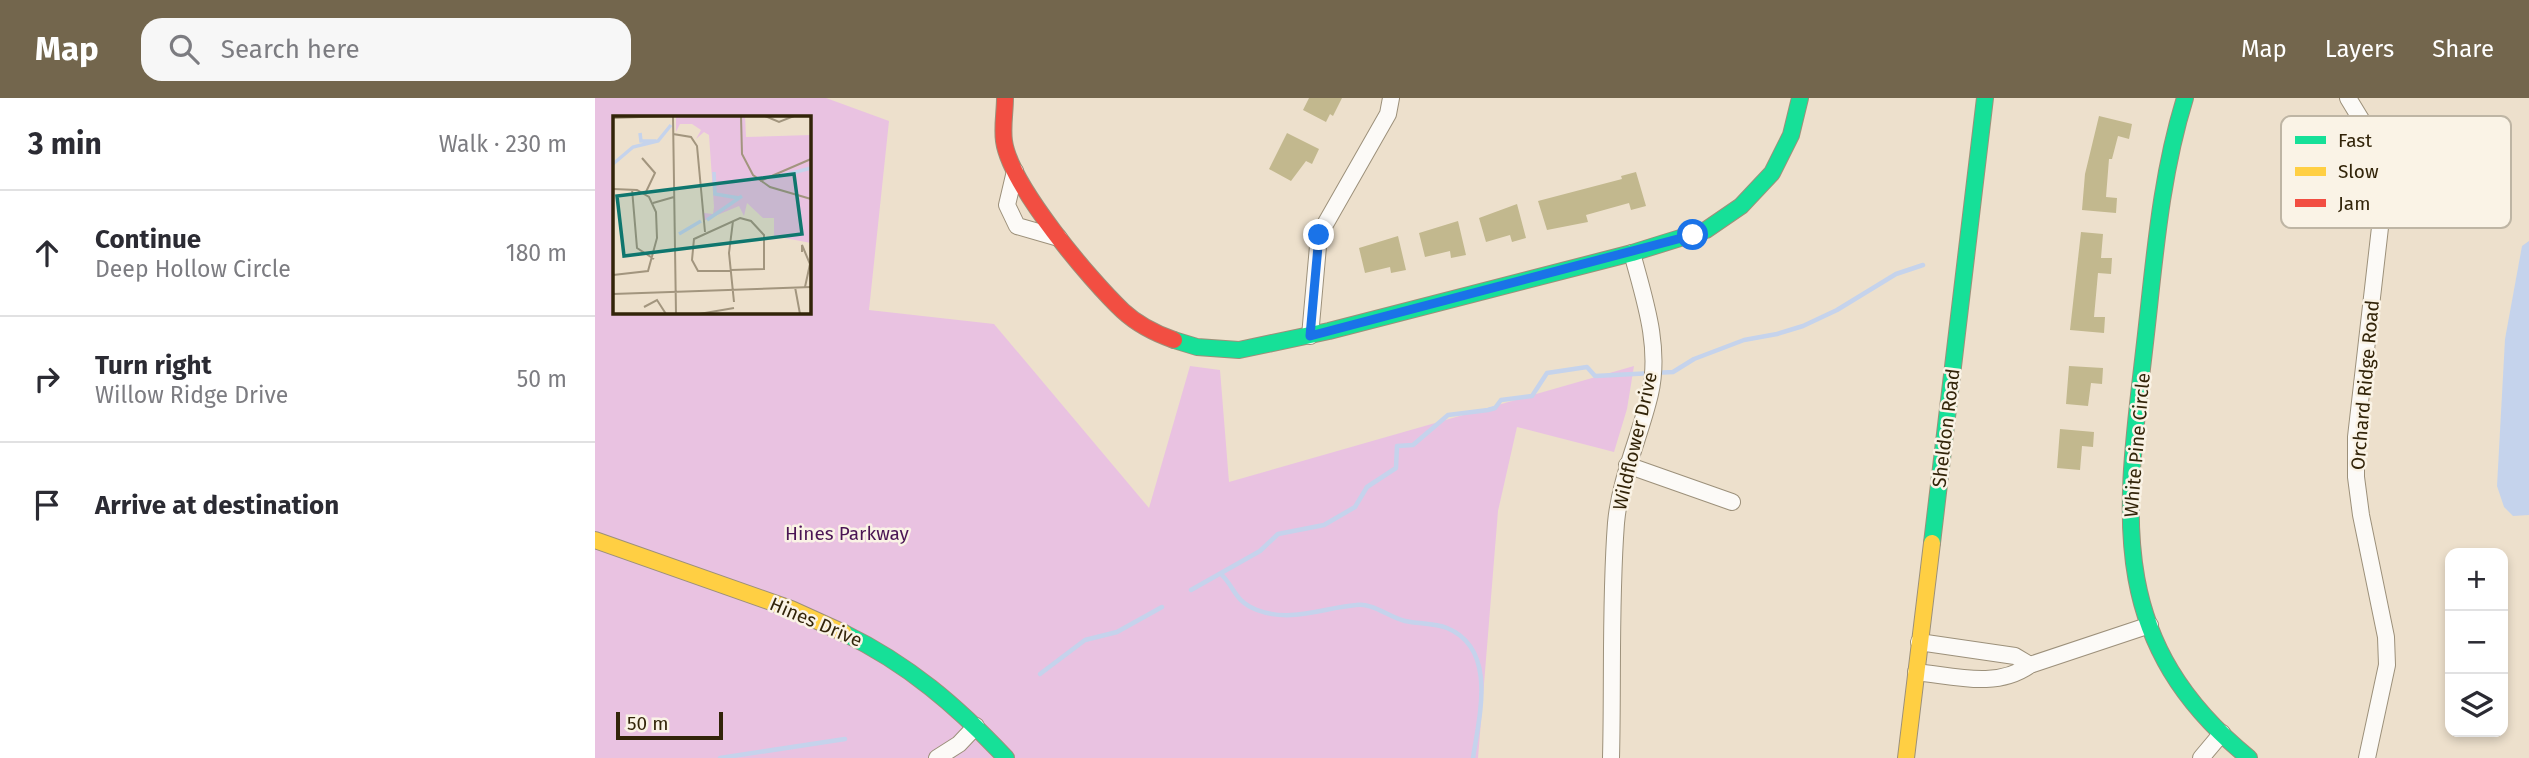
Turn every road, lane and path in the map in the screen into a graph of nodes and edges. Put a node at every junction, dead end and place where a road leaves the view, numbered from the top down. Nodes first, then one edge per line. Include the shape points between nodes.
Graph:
1 (1005, 98) edge
2 (1391, 98) edge
3 (1800, 98) edge
4 (1985, 98) edge
5 (2185, 98) edge
6 (2348, 98) edge
7 (2359, 116) edge
8 (1015, 171) junction
9 (2380, 228) edge
10 (1060, 239) junction
11 (1632, 253) junction
12 (1310, 336) junction
13 (1627, 465) junction
14 (1733, 502) dead end
15 (595, 540) edge
16 (2150, 625) junction
17 (1919, 642) junction
18 (2029, 665) junction
19 (1916, 671) junction
20 (976, 726) junction
21 (2222, 733) junction
22 (937, 758) edge
23 (1006, 758) edge
24 (1611, 758) edge
25 (1906, 758) edge
26 (2201, 758) edge
27 (2249, 758) edge
28 (2367, 758) edge

1 - 8 street via 1004,142
2 - 12 street via 1388,114 1319,235
3 - 11 street via 1784,154 1760,189 1721,221 1693,235
4 - 17 street, Sheldon Road
5 - 16 street, White Pine Circle via 2167,168 2130,503 2129,535
6 - 7 street, Orchard Ridge Road
8 - 10 street
8 - 10 street via 1007,205 1017,226
9 - 28 street, Orchard Ridge Road via 2356,438 2361,515 2386,637 2387,666
10 - 12 street via 1124,312 1159,335 1197,347 1239,350
11 - 12 street
11 - 13 street, Wildflower Drive via 1653,334 1654,359 1651,393
13 - 14 street
13 - 24 street, Wildflower Drive via 1616,521
15 - 20 street, Hines Drive via 835,627 905,666
16 - 18 street
16 - 21 street, White Pine Circle via 2154,643 2185,695
17 - 18 street via 2015,656
17 - 19 street, Sheldon Road
18 - 19 street via 2013,677 1978,679
19 - 25 street, Sheldon Road
20 - 22 street
20 - 23 street, Hines Drive
21 - 26 street
21 - 27 street, White Pine Circle

